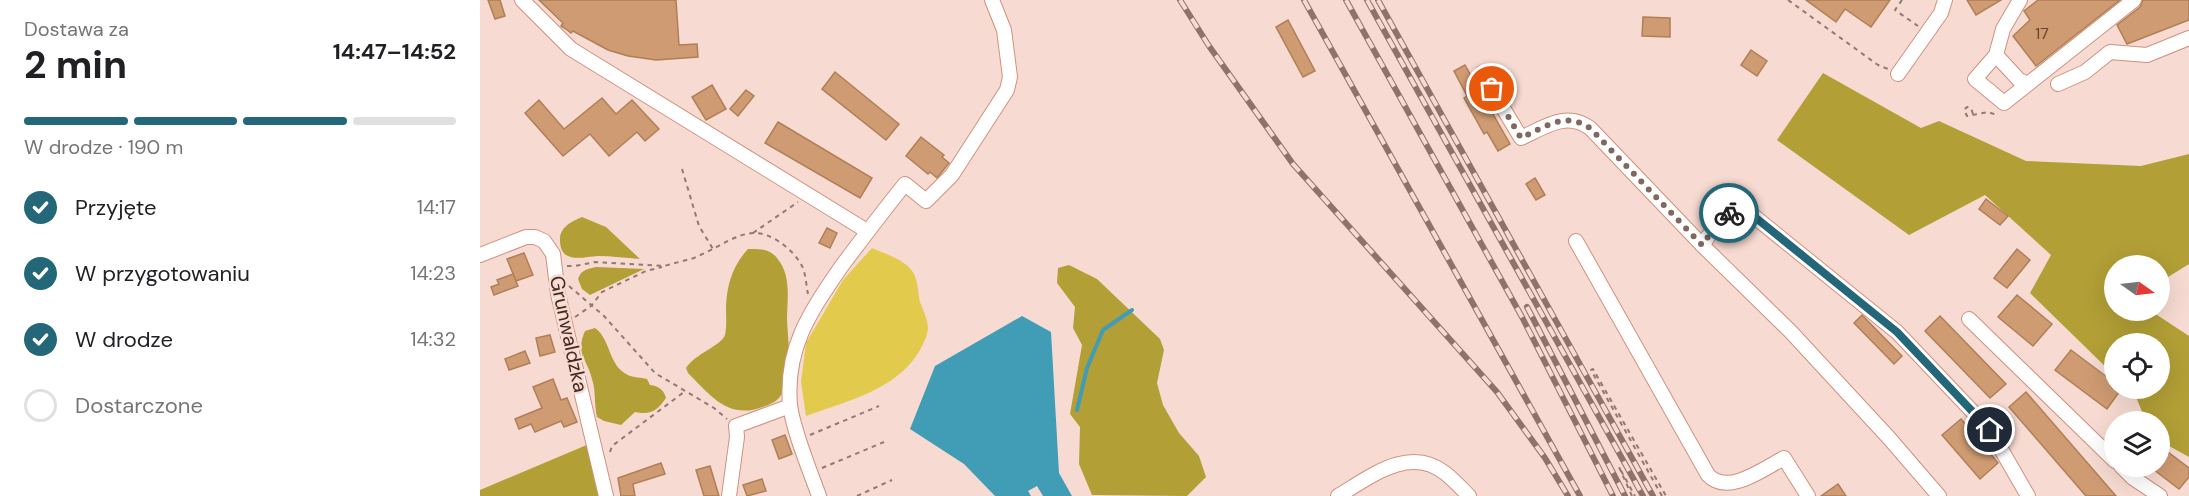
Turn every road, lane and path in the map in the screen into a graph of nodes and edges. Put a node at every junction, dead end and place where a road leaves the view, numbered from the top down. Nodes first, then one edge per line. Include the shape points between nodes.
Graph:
1 (522, 0) edge
2 (992, 0) edge
3 (1788, 0) edge
4 (1902, 0) edge
5 (1945, 0) edge
6 (2020, 0) edge
7 (2134, 0) edge
8 (1928, 32) junction
9 (2189, 38) edge
10 (1996, 55) junction
11 (1482, 73) dead end
12 (1899, 74) joint
13 (2028, 84) junction
14 (2058, 84) dead end
15 (682, 169) dead end
16 (808, 196) junction
17 (867, 231) junction
18 (753, 233) junction
19 (1576, 242) dead end
20 (1702, 245) junction
21 (713, 249) junction
22 (480, 255) edge
23 (555, 261) junction
24 (664, 266) junction
25 (568, 286) dead end
26 (591, 306) junction
27 (811, 311) junction
28 (1969, 319) dead end
29 (565, 323) junction
30 (685, 391) junction
31 (790, 406) junction
32 (879, 406) dead end
33 (736, 431) junction
34 (800, 439) junction
35 (884, 442) dead end
36 (2104, 450) edge
37 (811, 473) junction
38 (601, 474) junction
39 (2132, 477) edge
40 (892, 480) dead end
41 (606, 496) edge
42 (729, 496) edge
43 (819, 496) edge
44 (857, 496) edge
45 (1338, 496) edge
46 (1469, 496) edge
47 (1634, 496) edge
48 (1662, 496) edge
49 (1666, 496) edge
50 (1808, 496) edge
51 (1939, 496) edge
52 (2028, 496) edge
53 (2160, 496) edge

1 - 16 street via 571,49
2 - 17 street via 1004,30 1009,62 1005,94 952,175 926,201 905,184
3 - 12 path via 1878,65
4 - 8 path via 1895,10
5 - 8 street
6 - 10 street via 2004,29
7 - 13 street
8 - 12 street
9 - 14 street via 2147,55 2109,45 2085,72
10 - 13 street via 2019,80
10 - 13 street via 1975,79 2004,103
11 - 20 street via 1521,138 1559,120 1587,126
15 - 21 path via 699,226
16 - 17 street
16 - 18 path
17 - 27 street
18 - 21 path
18 - 27 path via 771,237 802,265
19 - 50 street via 1708,476 1725,486 1737,484 1784,458
20 - 51 street via 1791,332
20 - 52 street via 1721,219 1740,205 1897,332 1990,430
21 - 24 path
22 - 23 street, Grunwaldzka via 535,237 550,248
23 - 24 path via 557,265 575,266 595,262
23 - 29 street, Grunwaldzka
24 - 26 path via 602,292
25 - 26 path
26 - 29 path
26 - 30 path via 655,373
27 - 31 street via 796,348
28 - 36 street
29 - 38 street, Grunwaldzka
30 - 33 path via 714,408
30 - 38 path via 612,446
31 - 33 street
31 - 34 street
32 - 34 path
33 - 42 street
34 - 37 street
35 - 37 path
37 - 43 street
38 - 41 street, Grunwaldzka
39 - 53 street
40 - 44 path
45 - 46 street via 1387,467 1407,461 1444,472
47 - 47 path via 1619,467
48 - 49 path via 1593,369

